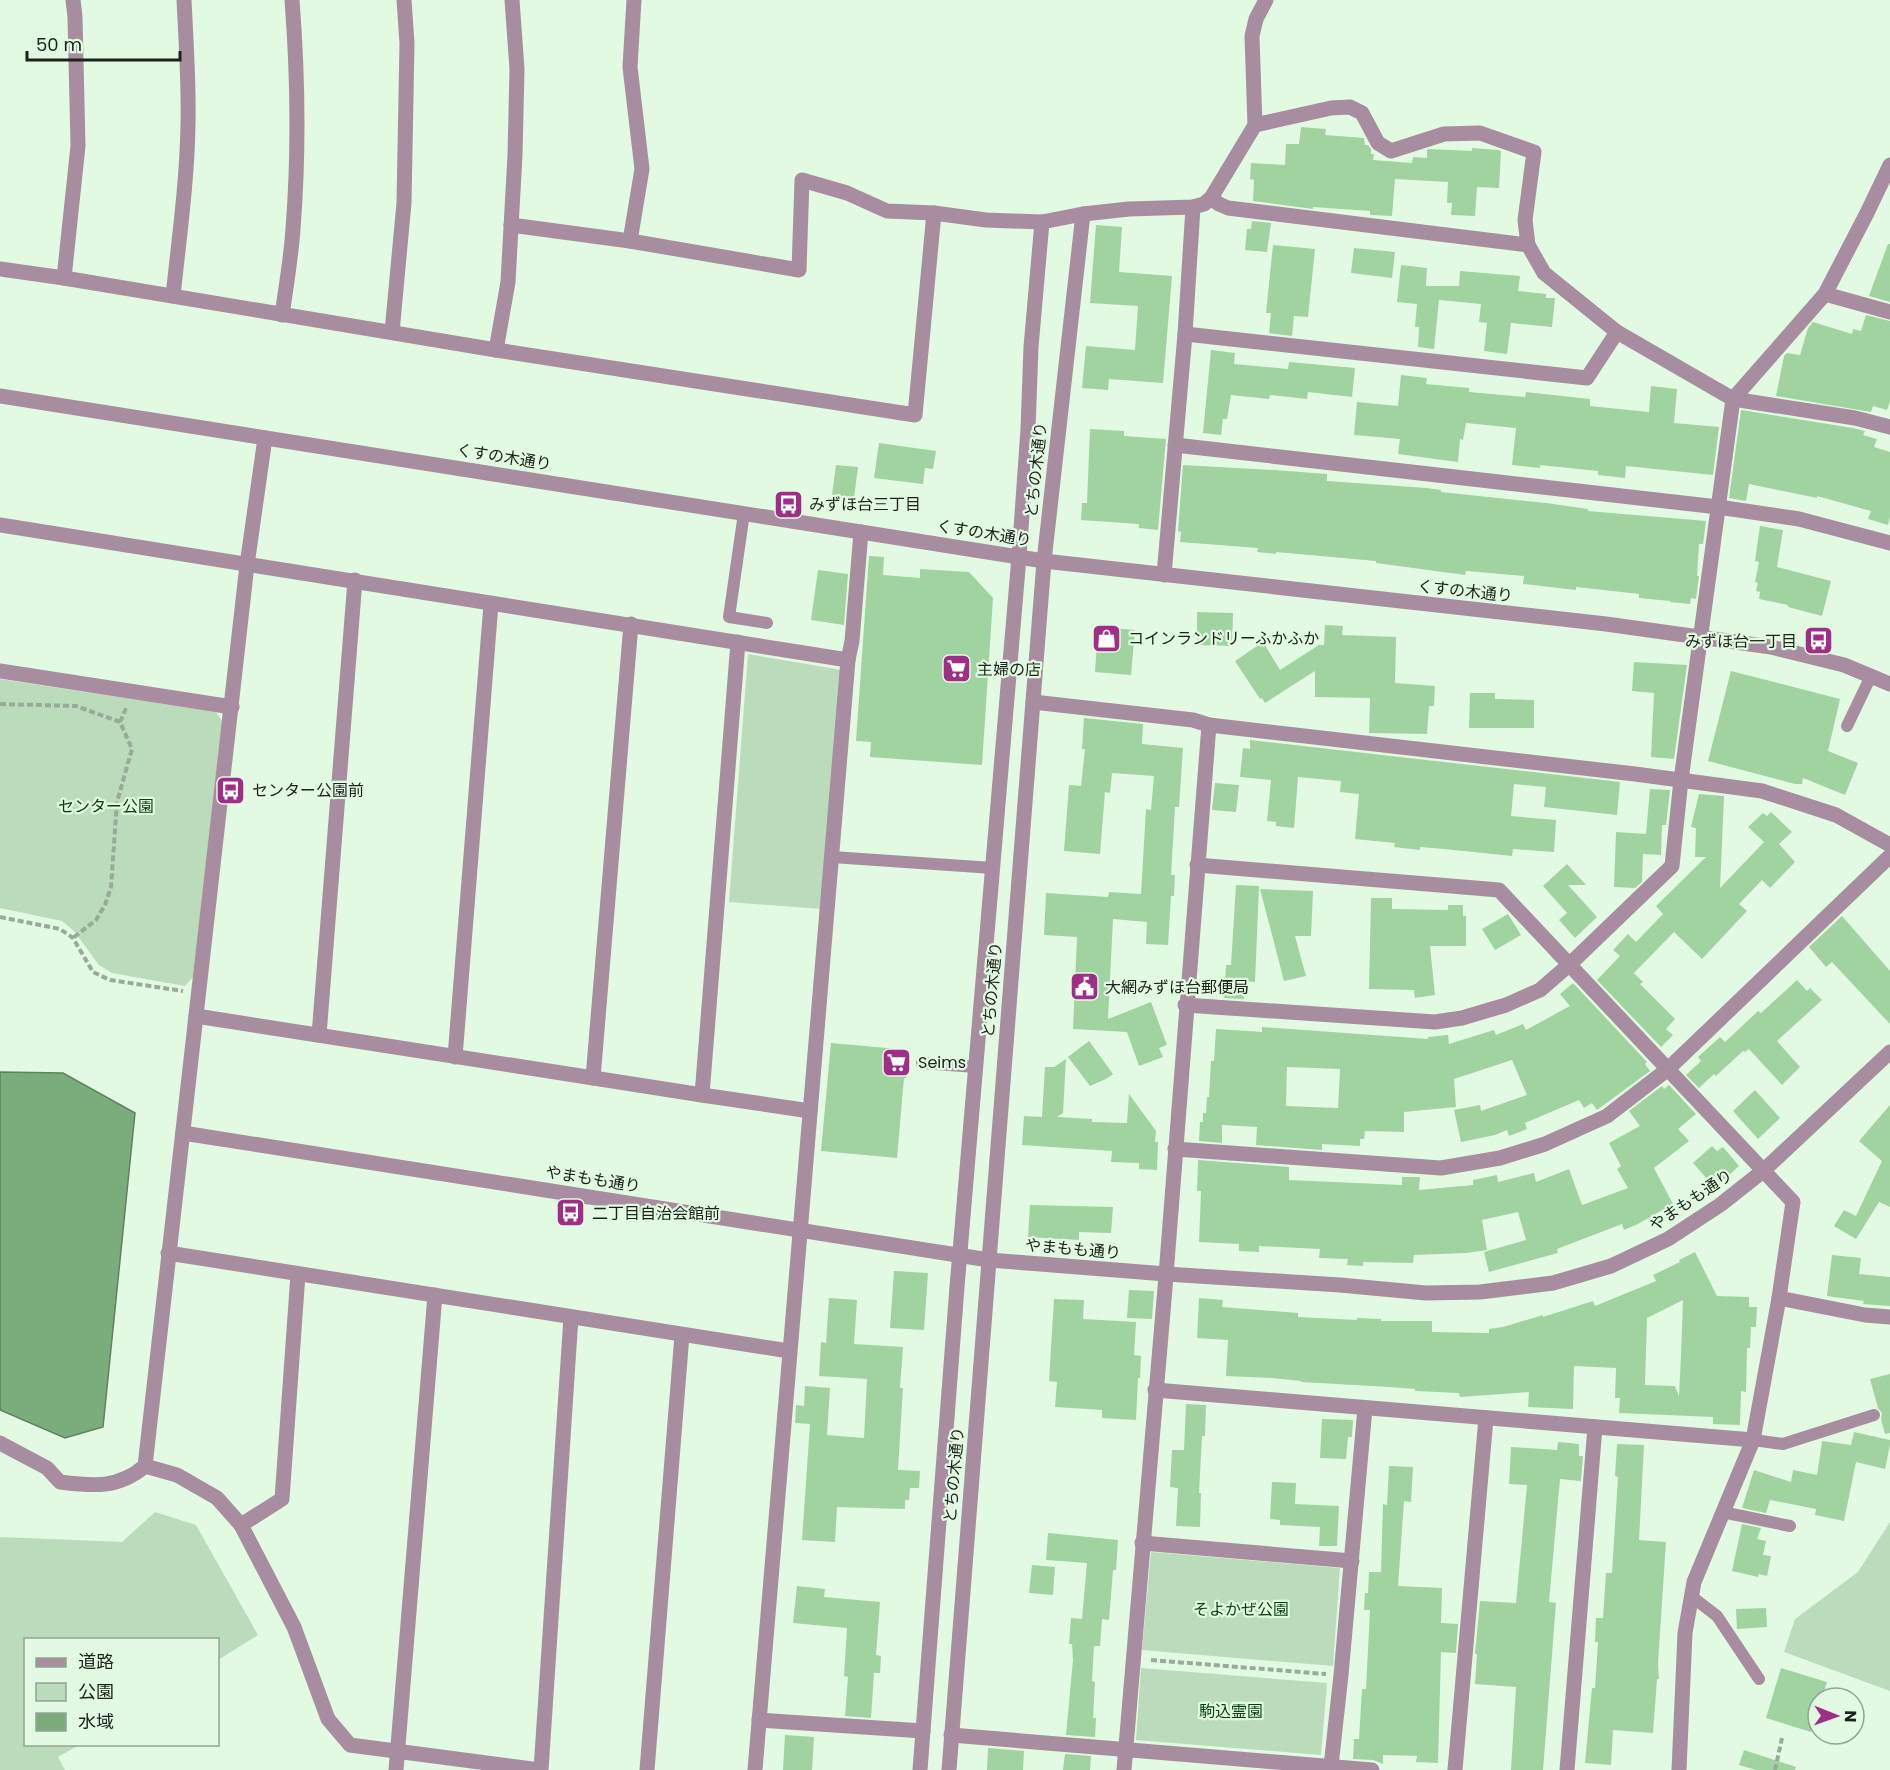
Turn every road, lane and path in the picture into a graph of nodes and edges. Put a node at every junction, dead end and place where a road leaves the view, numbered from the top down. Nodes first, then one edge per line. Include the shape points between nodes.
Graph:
1 (73, 0) edge
2 (184, 0) edge
3 (292, 0) edge
4 (404, 0) edge
5 (512, 0) edge
6 (634, 0) edge
7 (1266, 0) edge
8 (1255, 125) junction
9 (1890, 165) edge
10 (1211, 198) junction
11 (1193, 207) junction
12 (934, 213) junction
13 (1083, 214) junction
14 (1042, 222) junction
15 (511, 225) junction
16 (630, 241) junction
17 (1528, 245) junction
18 (0, 269) edge
19 (64, 278) junction
20 (1825, 294) junction
21 (173, 296) junction
22 (1890, 312) edge
23 (282, 315) junction
24 (392, 332) junction
25 (1617, 332) junction
26 (1185, 334) junction
27 (496, 350) junction
28 (0, 396) edge
29 (1732, 399) junction
30 (1890, 428) edge
31 (264, 438) junction
32 (1175, 445) junction
33 (1718, 507) junction
34 (744, 513) junction
35 (0, 525) edge
36 (861, 532) junction
37 (1890, 543) edge
38 (1019, 557) junction
39 (1044, 561) junction
40 (247, 565) junction
41 (1164, 575) junction
42 (355, 580) junction
43 (491, 604) junction
44 (767, 623) dead end
45 (631, 624) junction
46 (1702, 638) junction
47 (738, 642) junction
48 (848, 660) junction
49 (0, 671) edge
50 (1871, 676) junction
51 (1890, 684) edge
52 (1033, 702) junction
53 (0, 704) edge
54 (232, 707) junction
55 (1209, 725) junction
56 (1847, 726) dead end
57 (1682, 780) junction
58 (1890, 845) edge
59 (1890, 856) edge
60 (832, 857) junction
61 (1197, 865) junction
62 (993, 868) junction
63 (0, 916) edge
64 (74, 938) junction
65 (1570, 964) junction
66 (198, 993) junction
67 (1185, 1005) junction
68 (196, 1016) junction
69 (319, 1035) junction
70 (1890, 1052) edge
71 (455, 1057) junction
72 (922, 1063) dead end
73 (976, 1067) junction
74 (1668, 1069) junction
75 (593, 1078) junction
76 (702, 1095) junction
77 (810, 1111) junction
78 (183, 1133) junction
79 (1174, 1149) junction
80 (1763, 1171) junction
81 (801, 1229) junction
82 (168, 1254) junction
83 (961, 1255) junction
84 (988, 1260) junction
85 (298, 1274) junction
86 (1166, 1274) junction
87 (435, 1295) junction
88 (1779, 1298) junction
89 (571, 1317) junction
90 (1890, 1317) edge
91 (682, 1335) junction
92 (789, 1351) junction
93 (1155, 1390) junction
94 (1365, 1408) junction
95 (1874, 1415) dead end
96 (1486, 1418) junction
97 (1595, 1427) junction
98 (1753, 1440) junction
99 (0, 1443) edge
100 (145, 1466) junction
101 (1722, 1512) junction
102 (241, 1525) junction
103 (1790, 1526) dead end
104 (1142, 1543) junction
105 (1352, 1561) junction
106 (1691, 1596) junction
107 (1133, 1659) junction
108 (1341, 1675) junction
109 (1759, 1679) dead end
110 (759, 1720) junction
111 (923, 1731) junction
112 (951, 1735) junction
113 (1782, 1738) dead end
114 (1125, 1748) junction
115 (396, 1751) junction
116 (1234, 1765) edge
117 (1331, 1766) junction
118 (396, 1770) edge
119 (540, 1770) edge
120 (647, 1770) edge
121 (755, 1770) edge
122 (920, 1770) edge
123 (949, 1770) edge
124 (1124, 1770) edge
125 (1372, 1770) edge
126 (1455, 1770) edge
127 (1566, 1770) edge
128 (1679, 1770) edge
129 (1775, 1770) edge

1 - 19 street via 78,146
2 - 21 street via 188,126
3 - 23 street via 298,157
4 - 24 street via 404,203
5 - 15 street via 517,69
6 - 16 street via 630,67 642,169
7 - 8 street via 1252,36
8 - 10 street
8 - 17 street via 1350,107 1362,113 1378,142 1390,151 1444,134 1480,133 1534,152 1525,220
9 - 20 street
10 - 11 street
10 - 17 street via 1228,208
11 - 13 street
11 - 26 street
12 - 14 street
12 - 16 street via 887,211 847,193 802,180 799,270
12 - 27 street via 915,415
13 - 14 street
13 - 39 street, とちの木通り
14 - 38 street, とちの木通り
15 - 16 street
15 - 27 street via 508,282
17 - 25 street via 1544,273
18 - 19 street
19 - 21 street
20 - 22 street
20 - 29 street
21 - 23 street
23 - 24 street
24 - 27 street
25 - 26 street via 1587,378
25 - 29 street
26 - 32 street
28 - 31 street, くすの木通り
29 - 30 street via 1855,418
29 - 33 street
31 - 34 street, くすの木通り
31 - 40 street
32 - 33 street
32 - 41 street
33 - 37 street via 1799,519
33 - 46 street
34 - 36 street, くすの木通り
34 - 44 lane via 729,617
35 - 40 street
36 - 38 street, くすの木通り
36 - 48 street
38 - 39 street, くすの木通り
38 - 62 street, とちの木通り
39 - 41 street, くすの木通り
39 - 52 street, とちの木通り
40 - 42 street
40 - 54 street
41 - 46 street, くすの木通り
42 - 43 street
42 - 69 street
43 - 45 street
43 - 71 street
45 - 47 street
45 - 75 street
46 - 50 street, くすの木通り via 1771,647 1844,665
46 - 57 street
47 - 48 street
47 - 76 street
48 - 60 street
49 - 54 street
50 - 51 street, くすの木通り
50 - 56 lane
52 - 55 street
52 - 84 street, とちの木通り
53 - 64 path via 76,706 120,722 132,749 117,802 111,886 96,920
54 - 66 street
55 - 57 street
55 - 61 street
57 - 58 street via 1762,791 1836,816
57 - 65 street via 1672,866
59 - 74 street
60 - 62 lane
60 - 77 street
61 - 65 street via 1499,890
61 - 67 street
62 - 73 street, とちの木通り
63 - 64 path via 60,929
64 - 66 path via 93,972 110,980
65 - 67 street via 1540,990 1523,998 1462,1018 1435,1022
65 - 74 street
66 - 68 street
67 - 79 street
68 - 69 street
68 - 78 street
69 - 71 street
70 - 80 street, やまもも通り
71 - 75 street
72 - 73 lane
73 - 83 street, とちの木通り
74 - 79 street via 1608,1116 1545,1144 1500,1158 1441,1168
74 - 80 street
75 - 76 street
76 - 77 street
77 - 81 street
78 - 81 street, やまもも通り
78 - 82 street
79 - 86 street
80 - 86 street, やまもも通り via 1668,1239 1611,1266 1553,1283 1480,1292 1426,1293
80 - 88 street via 1793,1202
81 - 83 street, やまもも通り
81 - 92 street
82 - 85 street
82 - 100 street
83 - 84 street, やまもも通り
83 - 111 street, とちの木通り
84 - 86 street, やまもも通り
84 - 112 street, とちの木通り
85 - 87 street
85 - 102 street via 282,1499
86 - 93 street
87 - 89 street
87 - 115 street
88 - 90 street
88 - 98 street
89 - 91 street
89 - 119 street
91 - 92 street
91 - 120 street
92 - 110 street
93 - 94 street
93 - 104 street
94 - 96 street
94 - 105 street
95 - 98 lane via 1783,1444
96 - 97 street
96 - 126 street
97 - 98 street
97 - 127 street
98 - 101 street
99 - 100 street via 47,1468 60,1482 110,1484
100 - 102 street via 177,1475 217,1498
101 - 103 lane
101 - 106 street
102 - 115 street via 294,1627 328,1719 350,1745
104 - 105 street
104 - 107 street
105 - 108 street
106 - 109 lane via 1717,1616
106 - 128 street via 1685,1633
107 - 108 path
107 - 114 street
108 - 117 street
110 - 111 street
110 - 121 street
111 - 122 street, とちの木通り
112 - 114 street
112 - 123 street, とちの木通り
113 - 129 path
114 - 116 street
114 - 124 street
115 - 118 street
115 - 119 street
116 - 117 street
117 - 125 street

